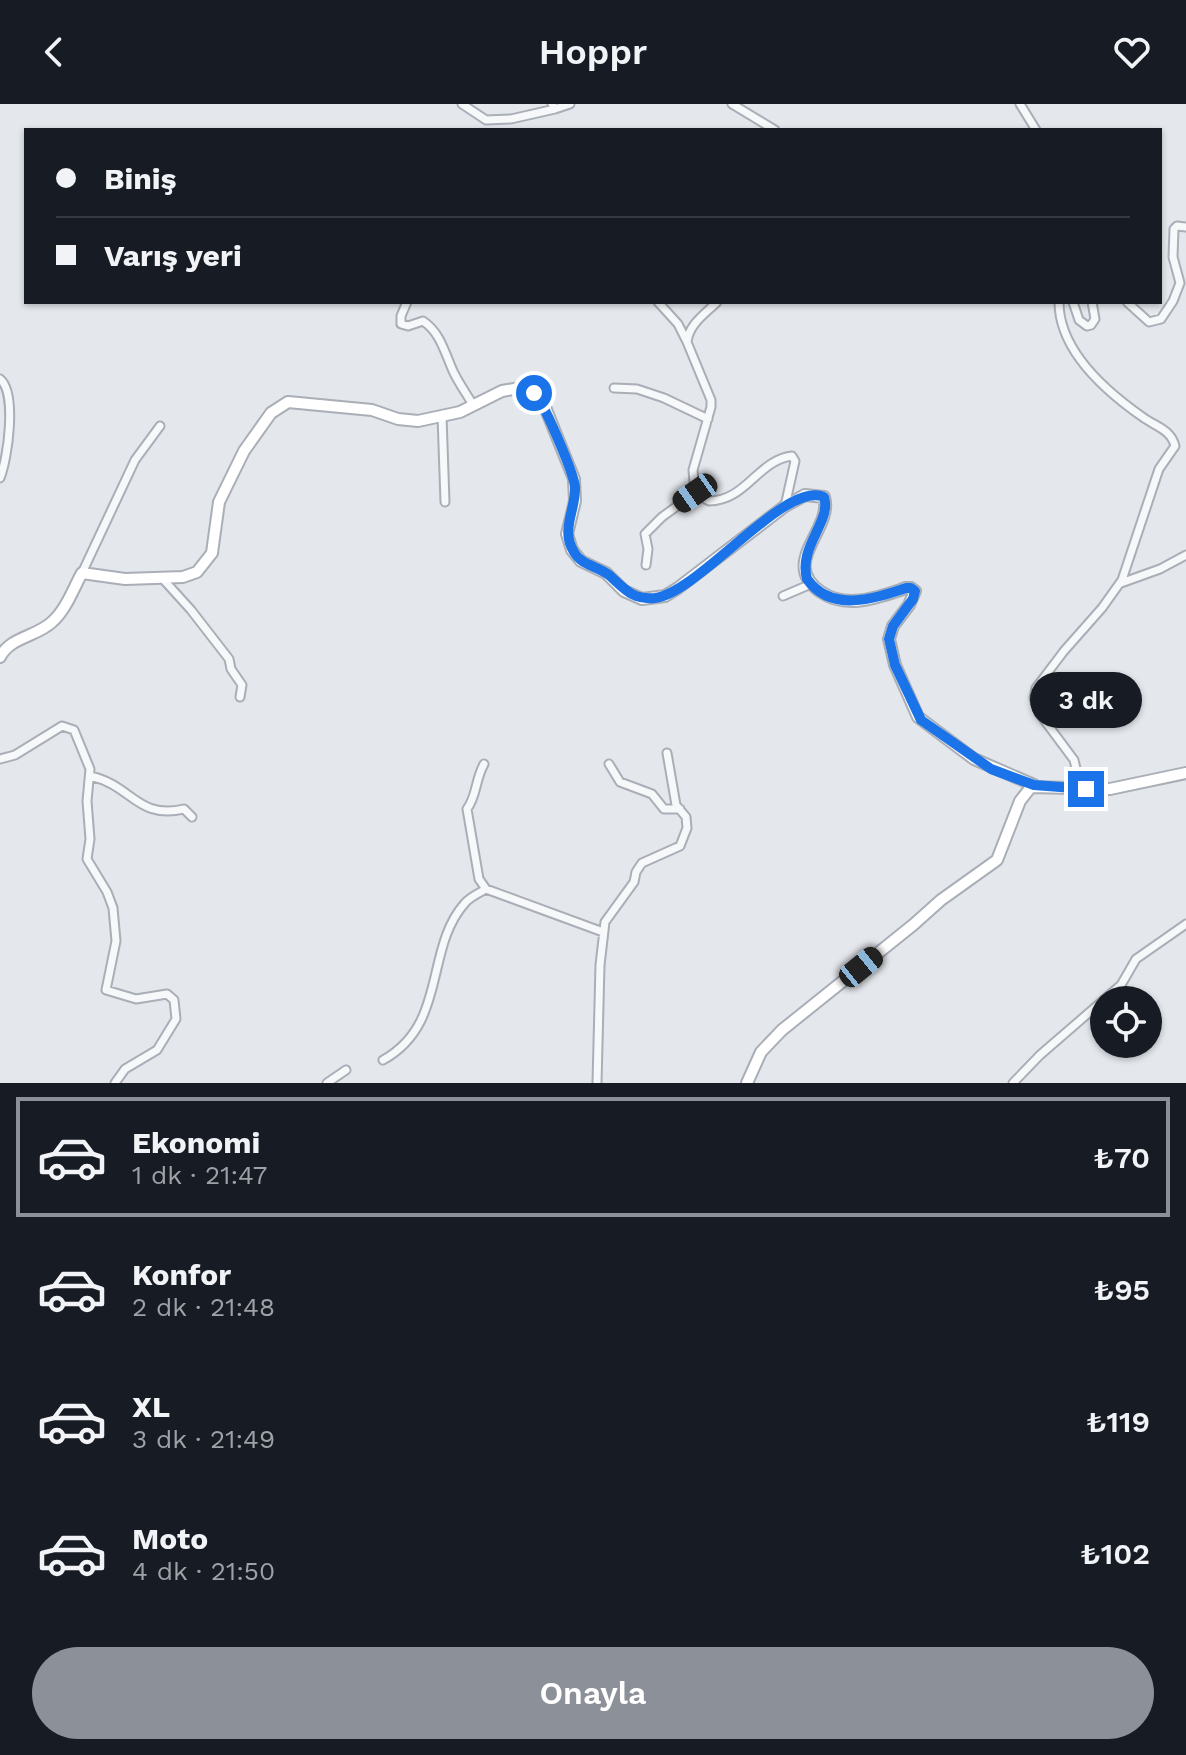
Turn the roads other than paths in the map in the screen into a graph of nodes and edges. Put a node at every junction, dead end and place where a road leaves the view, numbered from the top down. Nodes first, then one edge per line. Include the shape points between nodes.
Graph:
1 (462, 104) edge
2 (570, 104) edge
3 (732, 104) edge
4 (1020, 104) edge
5 (554, 106) edge
6 (772, 128) edge
7 (1035, 128) edge
8 (1186, 227) edge
9 (406, 304) edge
10 (660, 304) edge
11 (715, 304) edge
12 (1059, 304) edge
13 (1074, 304) edge
14 (1092, 304) edge
15 (1129, 304) edge
16 (687, 342) junction
17 (0, 379) edge
18 (614, 388) dead end
19 (473, 405) junction
20 (442, 416) junction
21 (708, 419) junction
22 (160, 426) dead end
23 (0, 478) edge
24 (695, 493) junction
25 (445, 502) dead end
26 (785, 506) junction
27 (1186, 555) edge
28 (646, 565) dead end
29 (82, 573) junction
30 (162, 578) junction
31 (811, 584) junction
32 (1119, 584) junction
33 (783, 596) dead end
34 (0, 657) edge
35 (240, 697) dead end
36 (667, 753) dead end
37 (0, 759) edge
38 (484, 764) dead end
39 (609, 764) dead end
40 (1186, 773) edge
41 (90, 776) junction
42 (1034, 785) junction
43 (1081, 789) junction
44 (680, 809) junction
45 (192, 817) dead end
46 (486, 889) junction
47 (1186, 924) edge
48 (603, 932) junction
49 (383, 1060) dead end
50 (346, 1070) dead end
51 (115, 1083) edge
52 (327, 1083) edge
53 (597, 1083) edge
54 (747, 1083) edge
55 (1013, 1083) edge

1 - 5 street via 486,120 511,119
2 - 5 street
3 - 6 street
4 - 7 street
8 - 15 street via 1174,229 1173,257 1180,283 1161,319 1149,322
9 - 19 street via 401,324 423,321 430,326
10 - 16 street
11 - 16 street via 693,325
12 - 32 street via 1074,351 1101,382 1166,431 1175,446 1159,469
13 - 14 street via 1087,326 1095,319
16 - 21 street via 711,400
17 - 23 street via 9,397 10,425
18 - 21 street via 637,389
19 - 20 street
19 - 26 street via 512,389 538,396 574,479 567,534 572,550 638,598 673,591
20 - 25 street
20 - 30 street via 411,421 372,410 300,402 281,405 250,441 223,493 206,563 188,576
21 - 24 street via 693,470
22 - 29 street via 135,460
24 - 26 street via 709,501 728,498 771,461 792,456
24 - 28 street via 645,534
26 - 31 street via 805,495 825,499 805,563
27 - 32 street
29 - 30 street
29 - 34 street via 56,619 5,647
30 - 35 street via 229,659 242,685
31 - 33 street
31 - 42 street via 828,597 851,601 906,588 915,591 889,639 918,717 991,769
32 - 43 street via 1036,688 1034,698 1074,760
36 - 44 street
37 - 41 street via 67,726 80,743
38 - 46 street via 467,821 479,879
39 - 44 street via 620,782 652,794 664,809
40 - 43 street via 1110,789
41 - 45 street via 106,780 147,808 161,813 184,809
41 - 51 street via 87,859 112,901 116,941 106,990 136,999 167,994 177,1016 157,1050 125,1069
42 - 43 street
42 - 54 street via 1020,801 999,858 782,1030 761,1052
44 - 48 street via 687,828 680,846 642,863
46 - 48 street
46 - 49 street via 467,900 451,925 413,1037
47 - 55 street via 1136,959 1121,985
48 - 53 street
50 - 52 street

